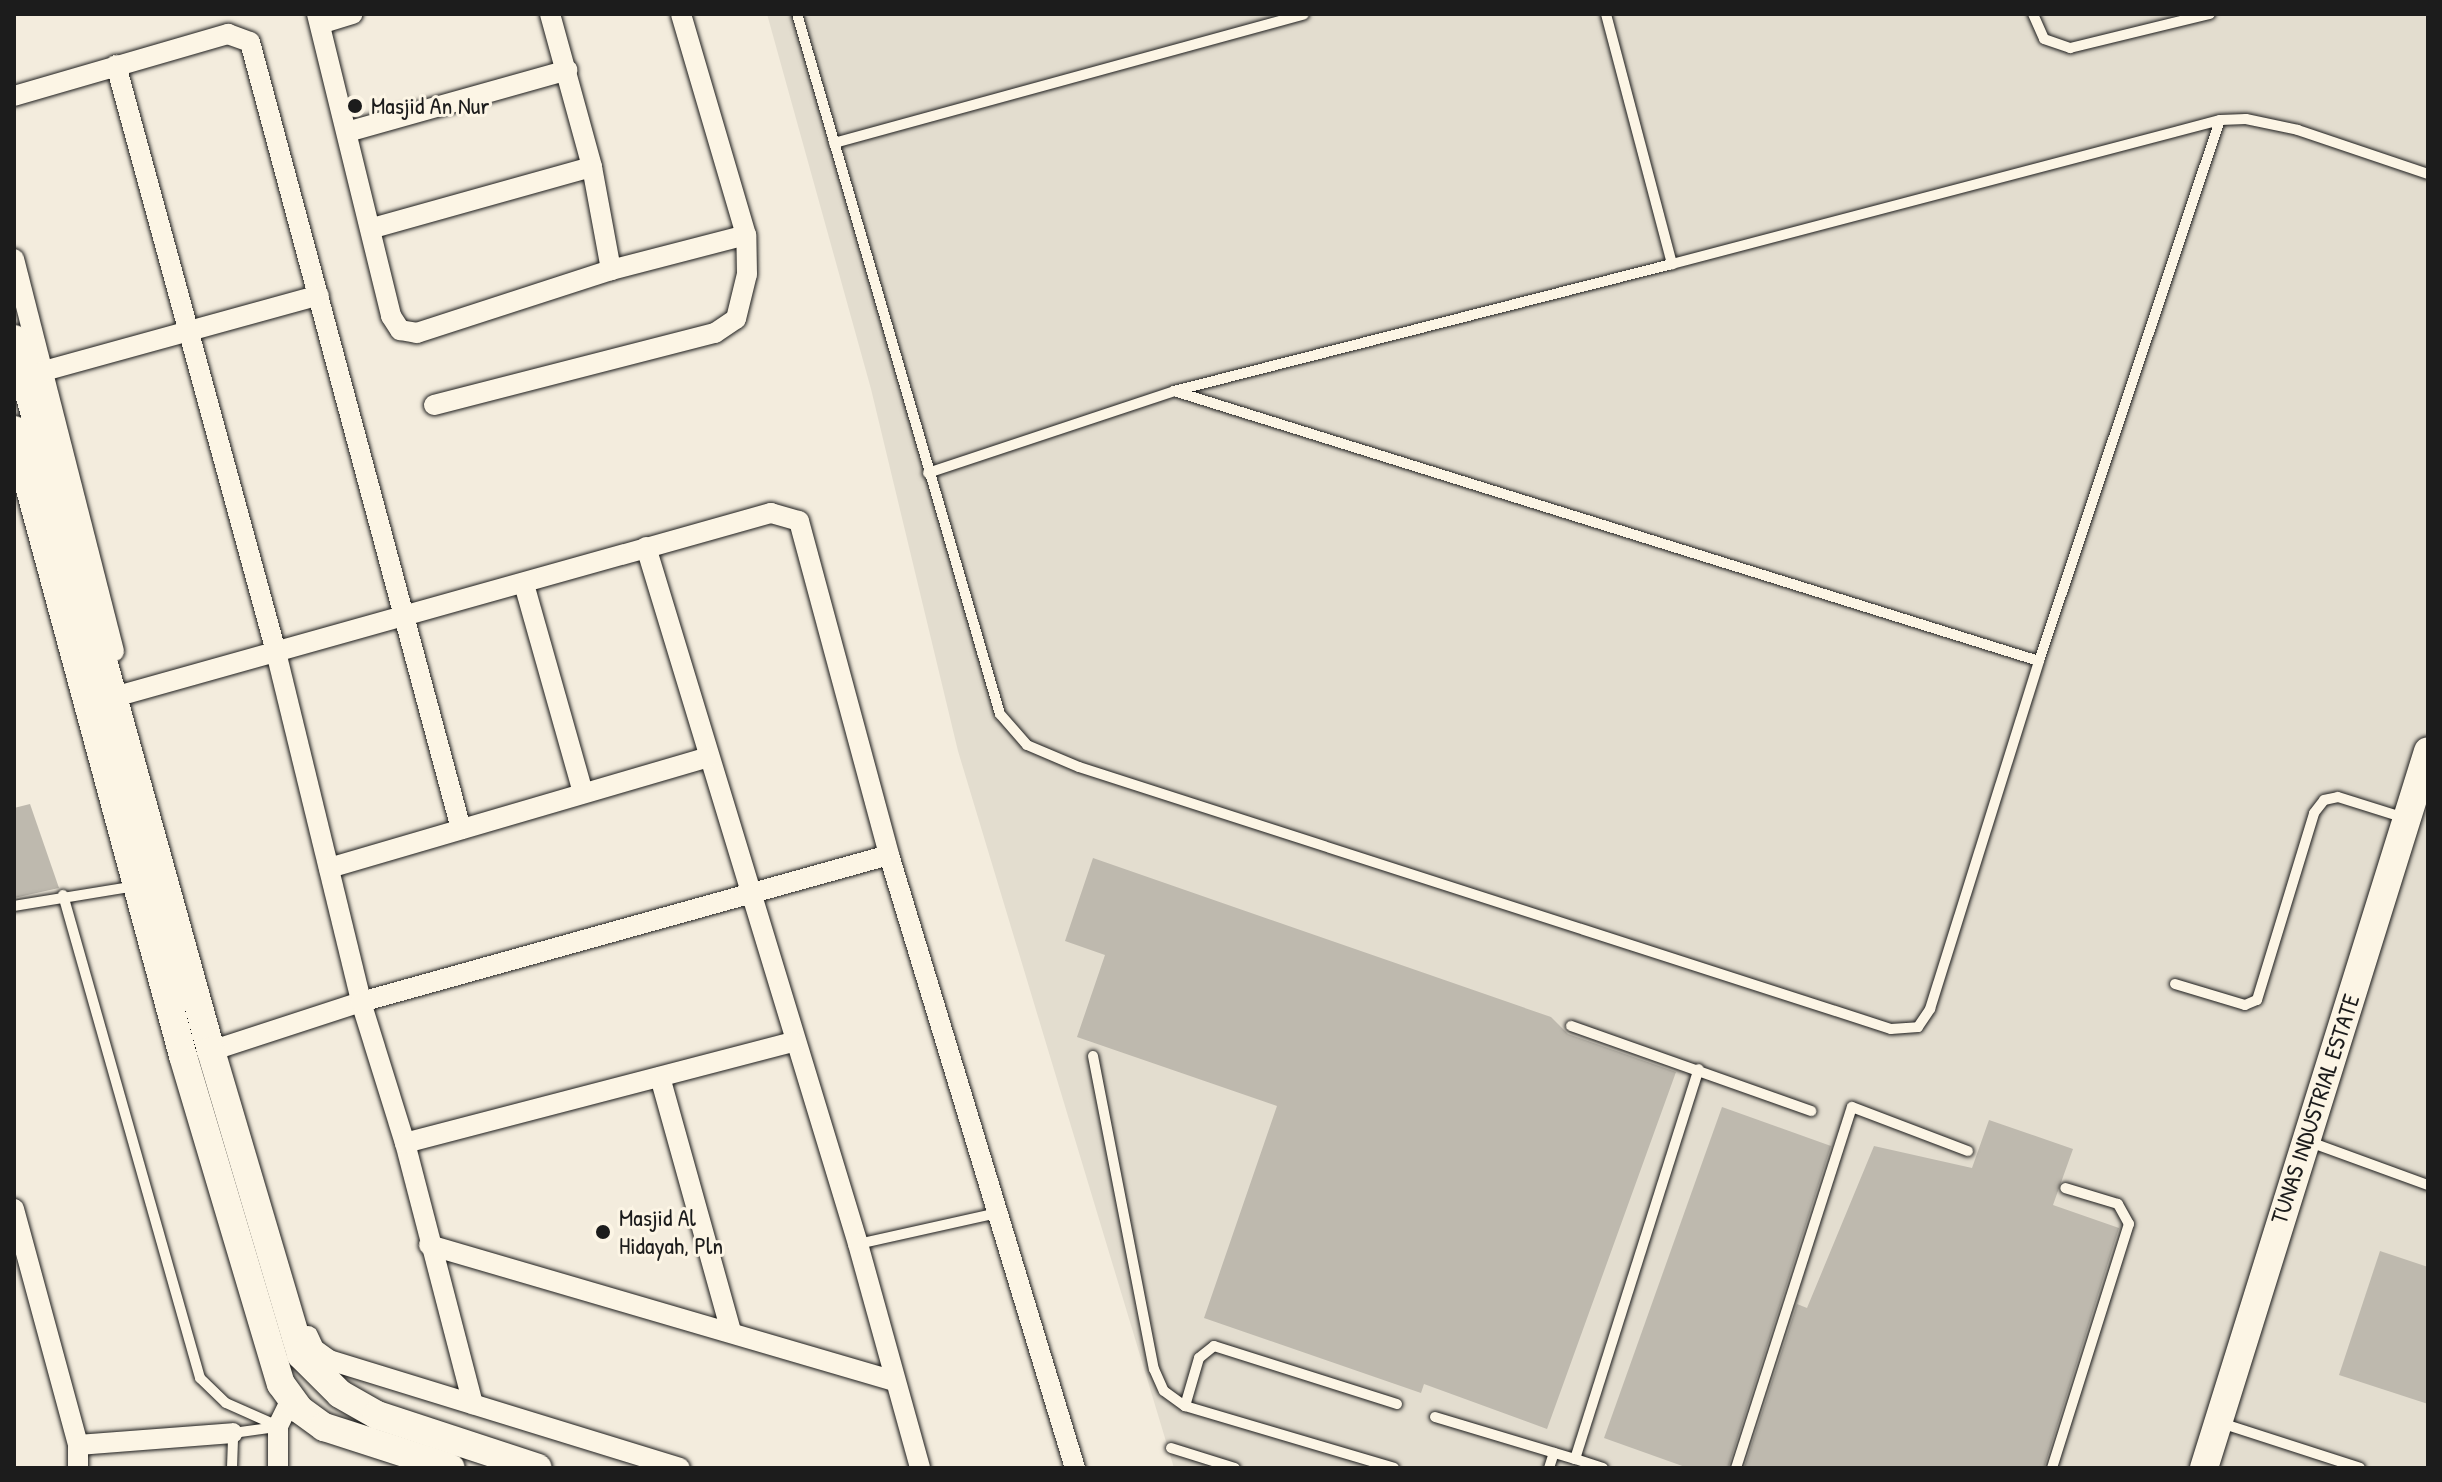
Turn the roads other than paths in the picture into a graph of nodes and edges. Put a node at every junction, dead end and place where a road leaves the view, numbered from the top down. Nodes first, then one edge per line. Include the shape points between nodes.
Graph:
1 (353, 14) edge
2 (550, 14) edge
3 (681, 14) edge
4 (797, 14) edge
5 (1304, 14) edge
6 (1606, 14) edge
7 (2033, 14) edge
8 (2210, 14) edge
9 (318, 19) edge
10 (116, 65) junction
11 (567, 70) junction
12 (14, 96) edge
13 (2220, 120) junction
14 (347, 132) junction
15 (834, 143) junction
16 (592, 167) junction
17 (2428, 174) edge
18 (373, 228) junction
19 (746, 235) junction
20 (14, 259) edge
21 (1672, 264) junction
22 (611, 270) junction
23 (319, 295) junction
24 (191, 333) junction
25 (14, 339) edge
26 (34, 374) junction
27 (1174, 391) junction
28 (434, 405) dead end
29 (14, 430) edge
30 (29, 467) edge
31 (928, 473) junction
32 (34, 498) edge
33 (646, 547) junction
34 (524, 584) junction
35 (402, 614) junction
36 (276, 652) junction
37 (2039, 661) junction
38 (125, 694) junction
39 (708, 757) junction
40 (2427, 761) edge
41 (583, 792) junction
42 (2407, 818) junction
43 (461, 829) junction
44 (889, 855) junction
45 (329, 868) junction
46 (137, 886) junction
47 (63, 895) junction
48 (749, 896) junction
49 (14, 906) edge
50 (2175, 984) dead end
51 (361, 1002) junction
52 (1571, 1026) dead end
53 (793, 1042) junction
54 (217, 1048) junction
55 (1093, 1056) dead end
56 (1699, 1069) junction
57 (660, 1077) junction
58 (1811, 1111) dead end
59 (2305, 1140) junction
60 (405, 1143) junction
61 (1968, 1151) dead end
62 (2428, 1185) edge
63 (2065, 1188) dead end
64 (14, 1209) edge
65 (1000, 1212) junction
66 (858, 1244) junction
67 (429, 1245) junction
68 (731, 1331) junction
69 (895, 1381) junction
70 (291, 1399) junction
71 (473, 1404) junction
72 (1397, 1404) dead end
73 (1185, 1406) junction
74 (1435, 1417) dead end
75 (2216, 1421) junction
76 (278, 1426) junction
77 (233, 1433) junction
78 (78, 1445) junction
79 (1171, 1448) dead end
80 (1554, 1453) junction
81 (1575, 1459) junction
82 (78, 1468) edge
83 (232, 1468) edge
84 (278, 1468) edge
85 (451, 1468) edge
86 (538, 1468) edge
87 (680, 1468) edge
88 (920, 1468) edge
89 (1075, 1468) edge
90 (1235, 1468) edge
91 (1394, 1468) edge
92 (1549, 1468) edge
93 (1603, 1468) edge
94 (1736, 1468) edge
95 (2052, 1468) edge
96 (2204, 1468) edge
97 (2360, 1468) edge

1 - 9 street
2 - 11 street
3 - 19 street
4 - 15 lane
5 - 15 lane
6 - 21 lane
7 - 8 lane via 2044,39 2070,48
9 - 14 street
10 - 12 street
10 - 23 street via 228,34 250,42
10 - 24 street
11 - 14 street
11 - 16 street
13 - 17 lane via 2246,119 2298,130
13 - 21 lane
13 - 37 lane
14 - 18 street
15 - 31 lane
16 - 18 street
16 - 22 street
18 - 22 street via 391,316 408,332
19 - 22 street
19 - 28 street via 745,293 728,328
20 - 26 street
21 - 27 lane
23 - 24 street
23 - 35 street
24 - 26 street
24 - 36 street
25 - 26 main road
26 - 30 main road
26 - 38 street
27 - 31 lane
27 - 37 lane
29 - 30 main road
30 - 32 main road
31 - 37 lane via 1000,714 1027,745 1079,767 1891,1029 1918,1027 1930,1009
32 - 46 main road
32 - 54 main road
33 - 34 street
33 - 39 street
33 - 44 street via 771,513 799,521
34 - 35 street
34 - 41 street
35 - 36 street
35 - 43 street
36 - 38 street
36 - 45 street
38 - 54 street
39 - 41 street
39 - 48 street
40 - 42 main road, TUNAS INDUSTRIAL ESTATE
41 - 43 street
42 - 50 lane via 2338,797 2324,800 2314,813 2257,1000 2245,1005
42 - 59 main road, TUNAS INDUSTRIAL ESTATE
43 - 45 street
44 - 48 street
44 - 65 street
45 - 51 street
46 - 47 lane
46 - 70 main road via 272,1354
47 - 49 lane
47 - 76 lane via 200,1378 226,1403
48 - 51 street
48 - 53 street
51 - 54 street
51 - 60 street
52 - 56 lane
53 - 57 street
53 - 66 street
54 - 71 street via 314,1349 329,1360
54 - 86 main road via 301,1355 340,1394 377,1415
55 - 73 lane via 1154,1369 1164,1391
56 - 58 lane
56 - 81 lane
57 - 60 street
57 - 68 street
59 - 62 lane
59 - 75 main road, TUNAS INDUSTRIAL ESTATE
60 - 67 street
61 - 94 lane via 1852,1107
63 - 95 lane via 2118,1204 2129,1224
64 - 78 street
65 - 66 lane
65 - 89 street
66 - 69 street
67 - 68 street
67 - 71 street
68 - 69 street
69 - 88 street
70 - 76 street
70 - 85 main road via 324,1427
71 - 87 street
72 - 73 lane via 1214,1346 1199,1358
73 - 91 lane
74 - 80 lane
75 - 96 main road, TUNAS INDUSTRIAL ESTATE
75 - 97 lane
76 - 77 lane
76 - 84 street
77 - 78 street
77 - 83 lane
78 - 82 street
79 - 90 lane
80 - 81 lane
80 - 92 lane
81 - 93 lane

